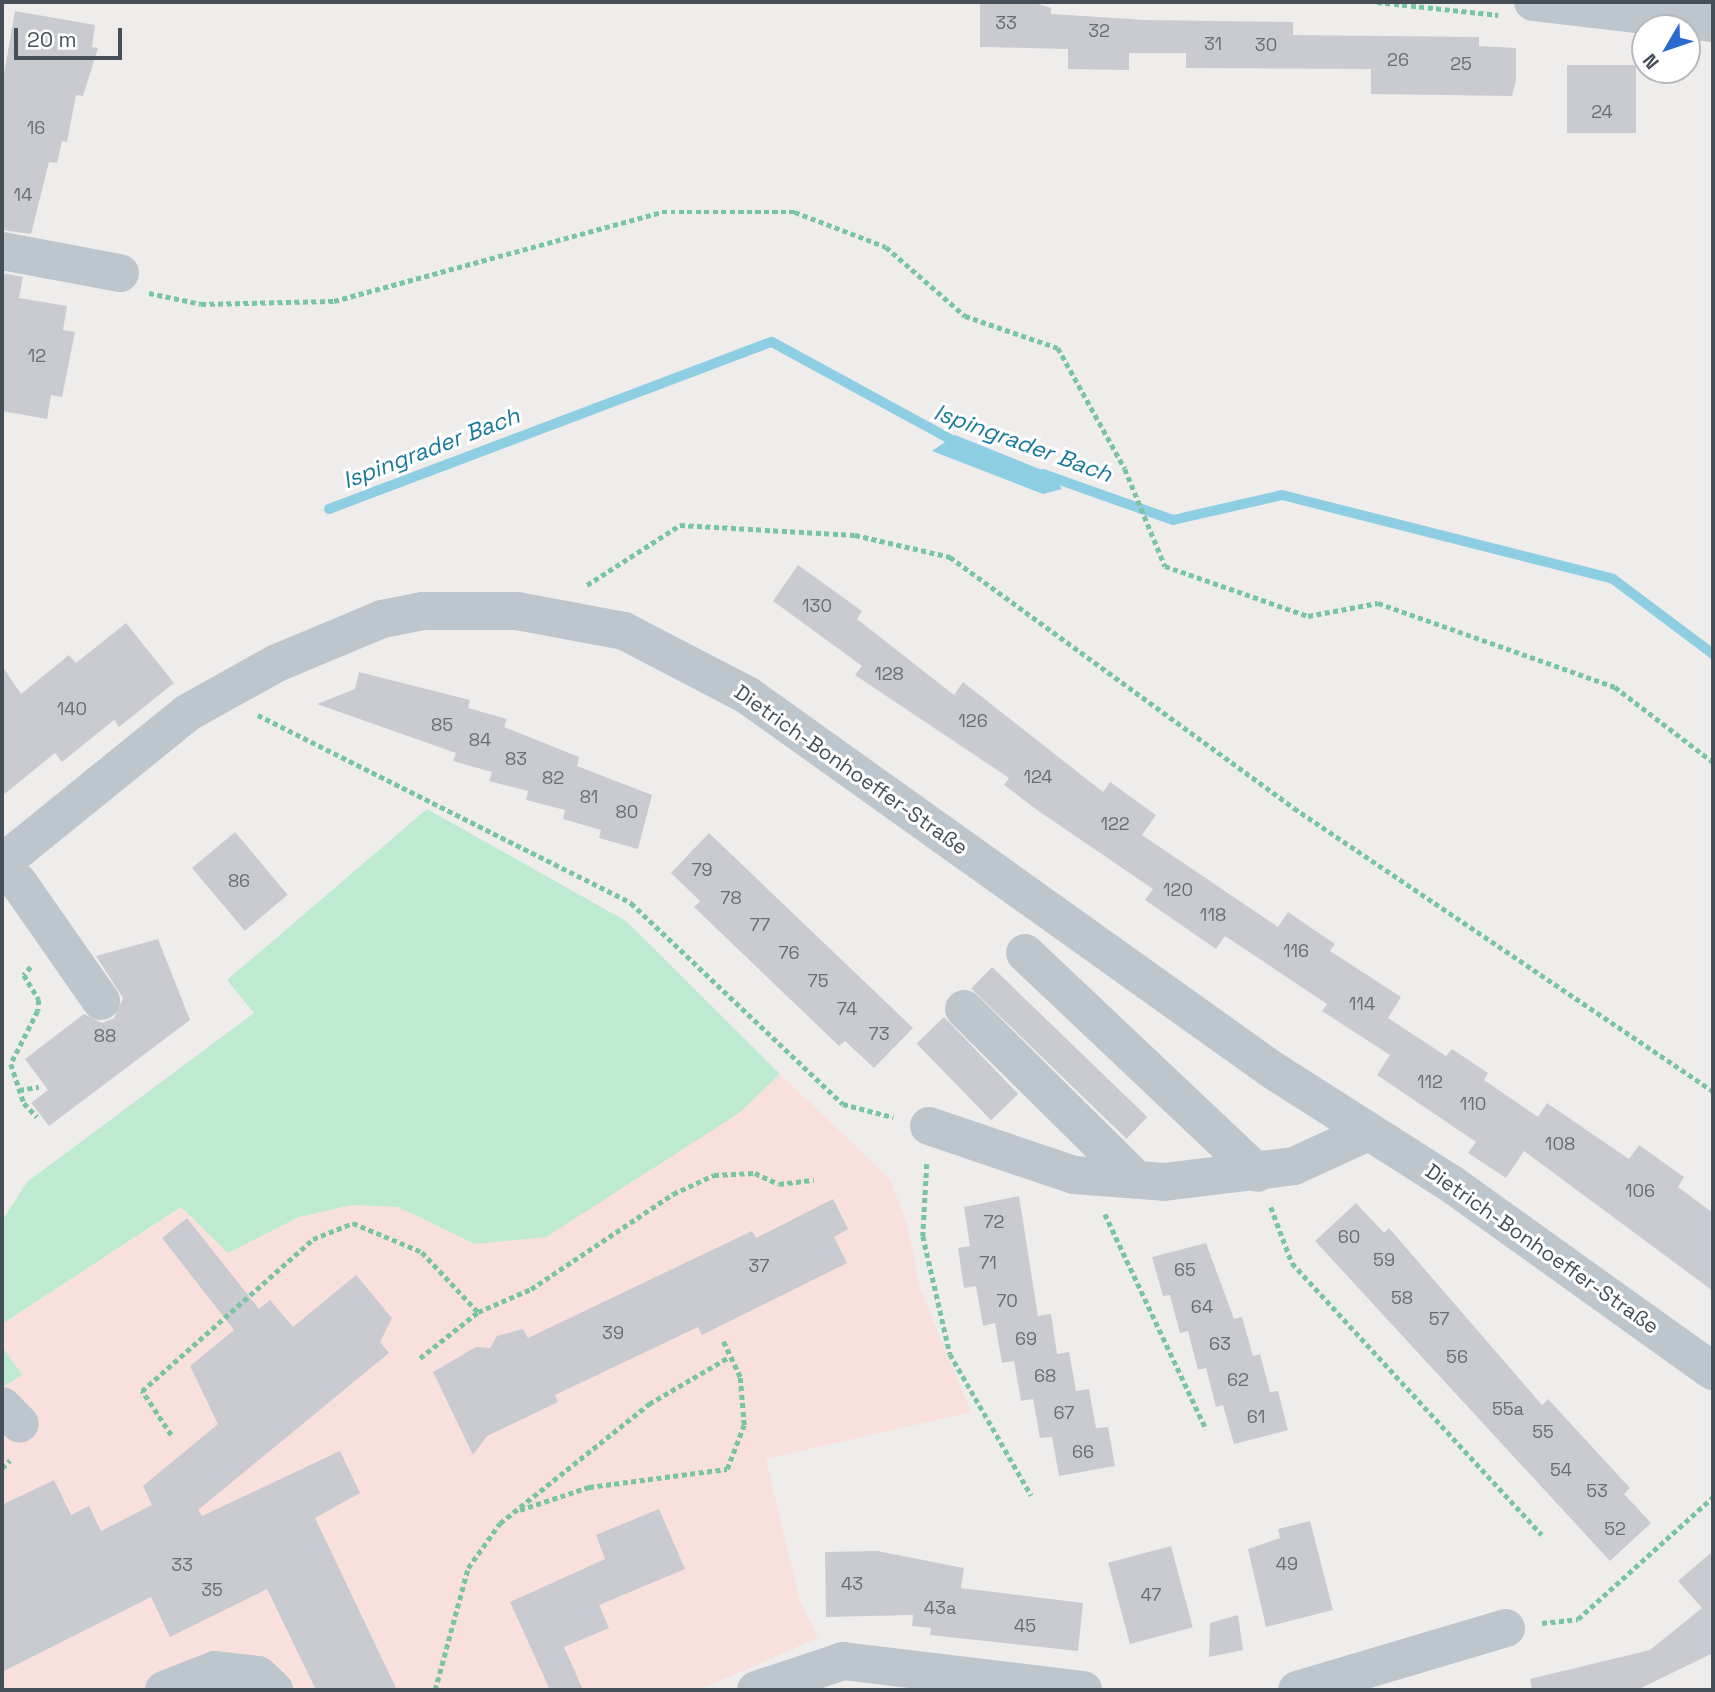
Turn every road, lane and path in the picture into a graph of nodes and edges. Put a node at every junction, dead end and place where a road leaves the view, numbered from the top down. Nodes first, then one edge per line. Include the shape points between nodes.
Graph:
1 (1533, 2) edge
2 (1713, 23) edge
3 (2, 251) edge
4 (120, 273) joint
5 (541, 615) junction
6 (218, 695) junction
7 (1713, 762) edge
8 (10, 873) edge
9 (1025, 953) dead end
10 (32, 959) dead end
11 (101, 1001) dead end
12 (964, 1009) dead end
13 (39, 1087) dead end
14 (19, 1090) junction
15 (1713, 1091) edge
16 (37, 1117) dead end
17 (929, 1126) junction
18 (1368, 1132) junction
19 (1258, 1173) junction
20 (1088, 1176) junction
21 (814, 1180) dead end
22 (1137, 1181) junction
23 (478, 1312) junction
24 (722, 1339) dead end
25 (729, 1357) junction
26 (420, 1358) dead end
27 (1713, 1371) edge
28 (1206, 1429) dead end
29 (171, 1435) dead end
30 (1031, 1495) dead end
31 (1713, 1497) edge
32 (517, 1511) junction
33 (1542, 1535) dead end
34 (1506, 1628) joint
35 (163, 1689) edge
36 (274, 1690) edge
37 (435, 1690) edge
38 (756, 1690) edge
39 (1083, 1690) edge
40 (1297, 1690) edge

1 - 2 street
3 - 4 street
4 - 7 path via 158,299 334,301 662,212 795,212 886,247 965,316 1058,348 1130,482 1165,566 1307,616 1378,603 1615,687
5 - 6 street, Dietrich-Bonhoeffer-Straße via 423,611 382,620
5 - 15 path via 680,525 855,536 950,557 1294,808
5 - 18 street, Dietrich-Bonhoeffer-Straße via 624,631 747,695
6 - 8 street, Dietrich-Bonhoeffer-Straße via 115,768
6 - 17 path via 631,903 843,1104
8 - 11 street
9 - 19 street
10 - 14 path via 23,975 39,1000 33,1024 14,1050
12 - 22 street
13 - 14 path
14 - 16 path
17 - 20 street via 1009,1158
17 - 30 path via 923,1237 932,1292 950,1354
18 - 19 street via 1294,1166
18 - 27 street, Dietrich-Bonhoeffer-Straße
19 - 22 street
19 - 33 path via 1292,1263
20 - 22 street
20 - 28 path
21 - 23 path via 779,1184 755,1173 713,1175 673,1194 531,1289
23 - 26 path
23 - 29 path via 422,1252 364,1225 313,1239 142,1391
24 - 25 path
25 - 32 path via 649,1404
25 - 32 path via 740,1377 744,1425 727,1469 589,1488
31 - 34 path via 1578,1619
32 - 37 path via 468,1568
34 - 40 street
35 - 36 street via 215,1670 258,1675
38 - 39 street via 843,1661

